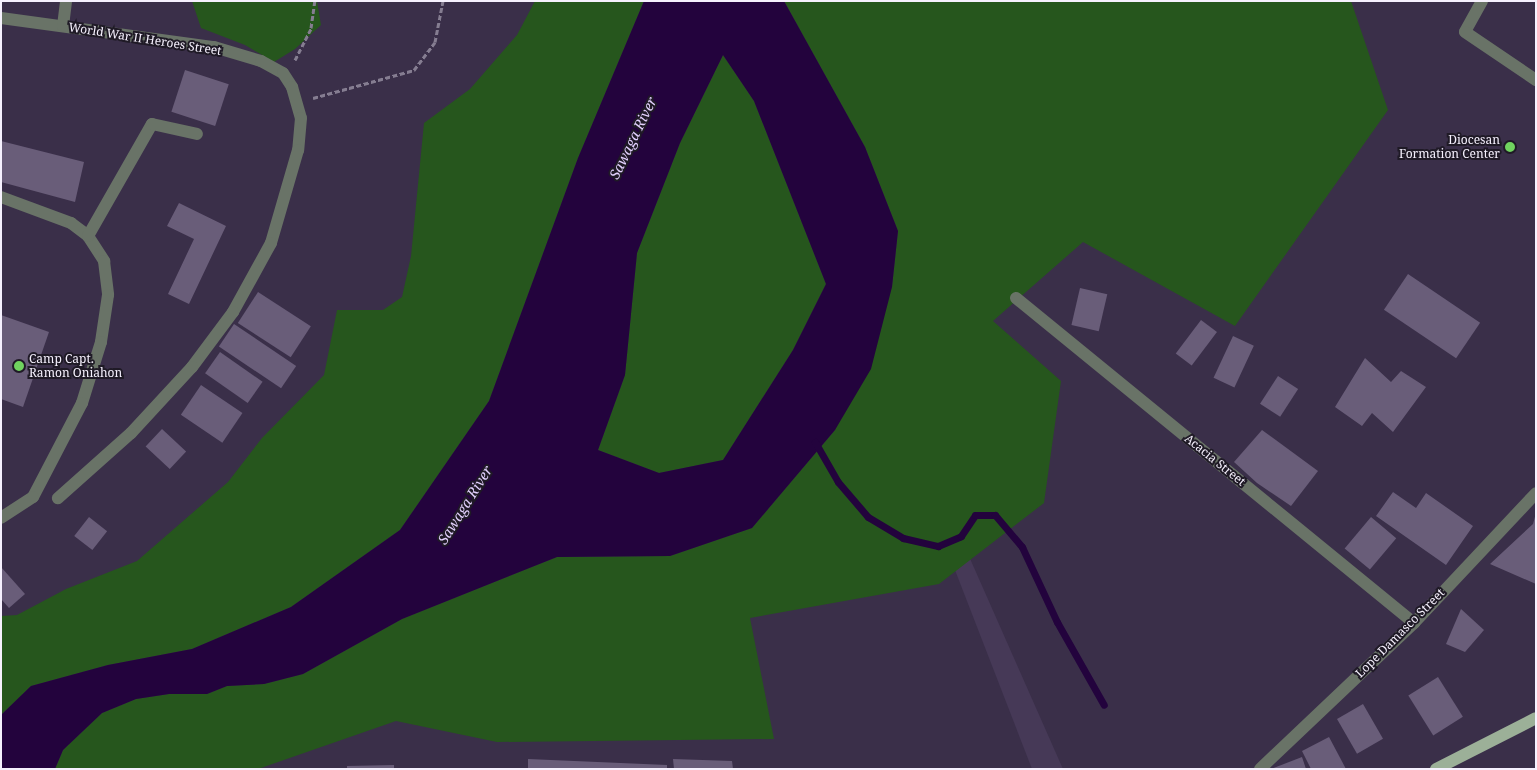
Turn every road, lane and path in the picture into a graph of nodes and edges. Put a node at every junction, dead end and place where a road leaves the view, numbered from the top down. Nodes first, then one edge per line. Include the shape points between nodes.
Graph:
1 (66, 1) edge
2 (315, 1) edge
3 (444, 1) edge
4 (1482, 1) edge
5 (1, 18) edge
6 (63, 26) junction
7 (283, 73) junction
8 (1536, 80) edge
9 (297, 102) junction
10 (197, 134) dead end
11 (1, 197) edge
12 (88, 236) junction
13 (1016, 298) dead end
14 (1536, 492) edge
15 (58, 498) dead end
16 (1, 518) edge
17 (1414, 622) junction
18 (1536, 718) edge
19 (1260, 769) edge
20 (1436, 769) edge

1 - 6 street
2 - 7 path via 311,28 300,55
3 - 9 path via 435,42 414,70
4 - 8 street via 1464,32
5 - 6 street, World War II Heroes Street
6 - 7 street, World War II Heroes Street via 214,47 261,62
7 - 9 street
9 - 15 street via 301,118 298,150 271,243 233,312 192,367 131,434
10 - 12 street via 152,124
11 - 12 street via 71,223
12 - 16 street via 104,261 108,295 101,342 82,403 33,497
13 - 17 street, Acacia Street
14 - 17 street, Lope Damasco Street
17 - 19 street, Lope Damasco Street
18 - 20 main road

